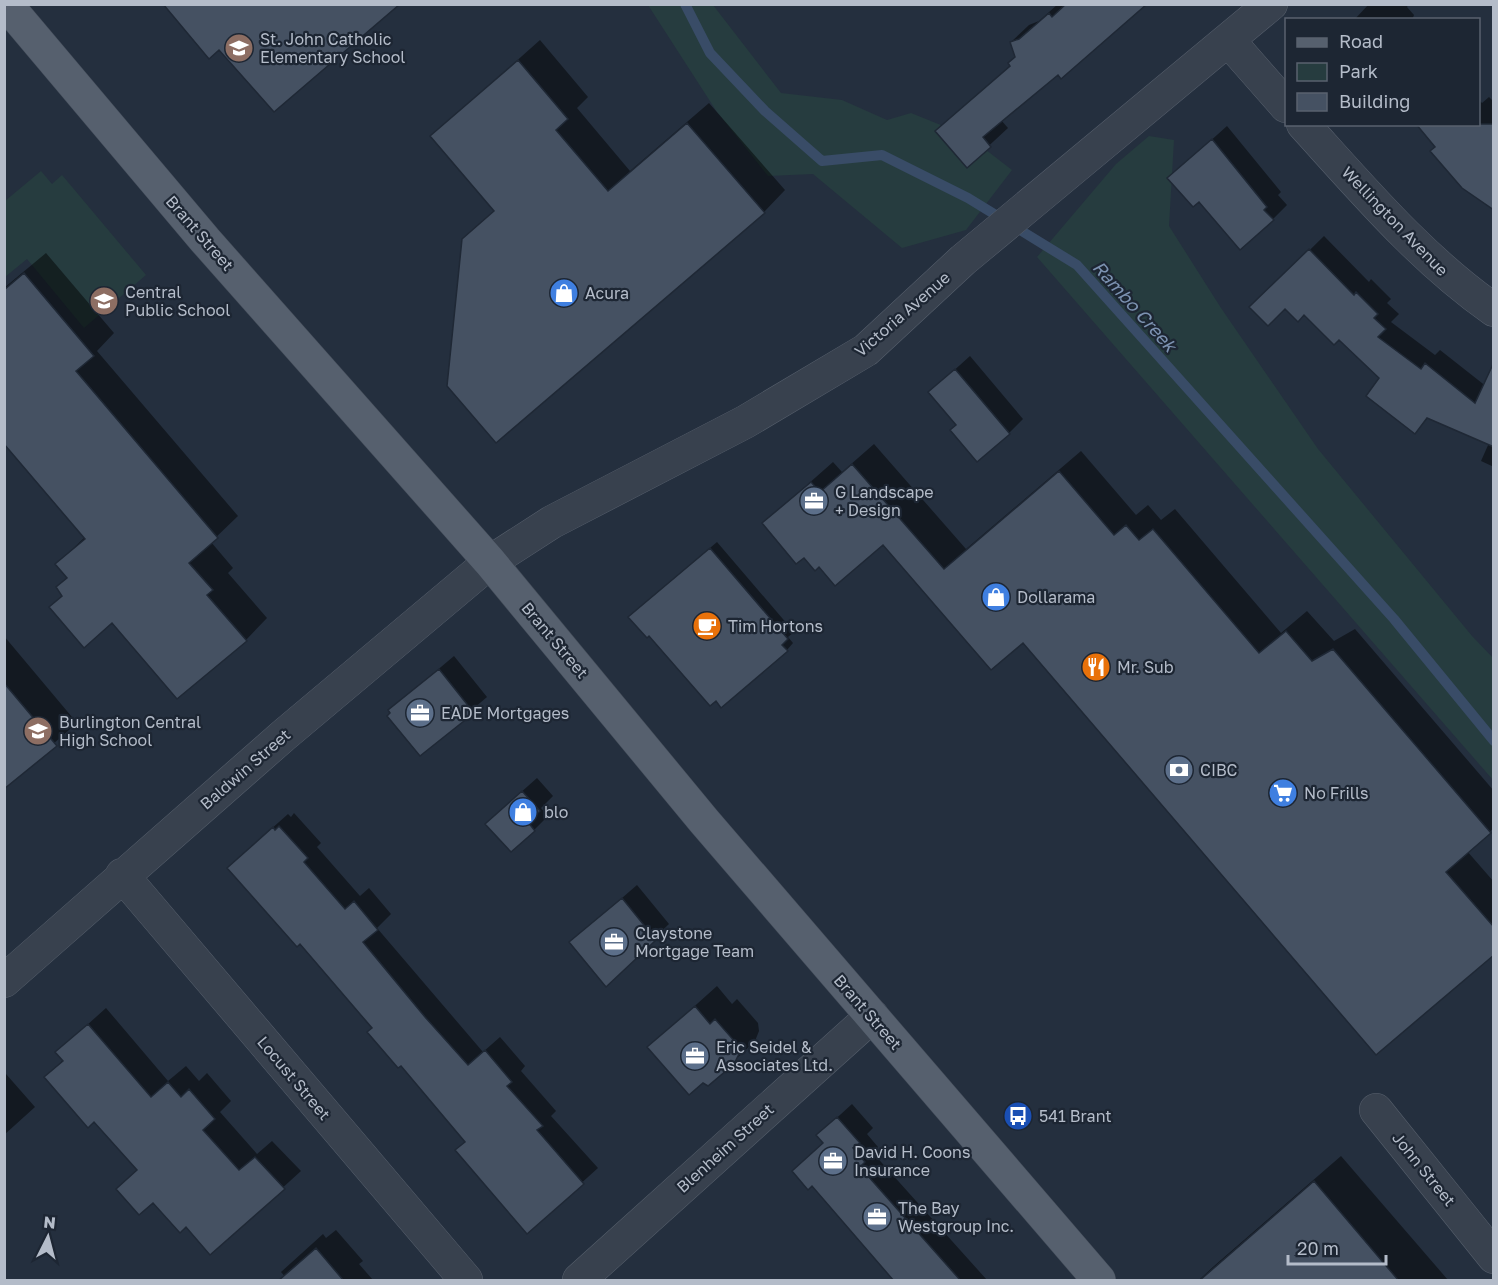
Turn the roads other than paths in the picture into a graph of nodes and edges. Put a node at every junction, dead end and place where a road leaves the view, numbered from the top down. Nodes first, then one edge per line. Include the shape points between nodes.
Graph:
1 (6, 4) edge
2 (1271, 4) edge
3 (1229, 41) junction
4 (1285, 104) edge
5 (1305, 126) edge
6 (1494, 310) edge
7 (490, 562) junction
8 (122, 875) junction
9 (4, 981) edge
10 (872, 1016) junction
11 (1376, 1110) dead end
12 (1494, 1257) edge
13 (466, 1281) edge
14 (579, 1281) edge
15 (1099, 1281) edge

1 - 7 main road, Brant Street via 205,240
2 - 3 street, Victoria Avenue
3 - 4 street
3 - 7 street, Victoria Avenue via 981,245 866,350 745,422 552,522
5 - 6 street, Wellington Avenue via 1386,216 1458,285
7 - 8 street, Baldwin Street
7 - 10 main road, Brant Street via 704,821
8 - 9 street, Baldwin Street
8 - 13 street, Locust Street
10 - 14 street, Blenheim Street
10 - 15 main road, Brant Street
11 - 12 street, John Street

